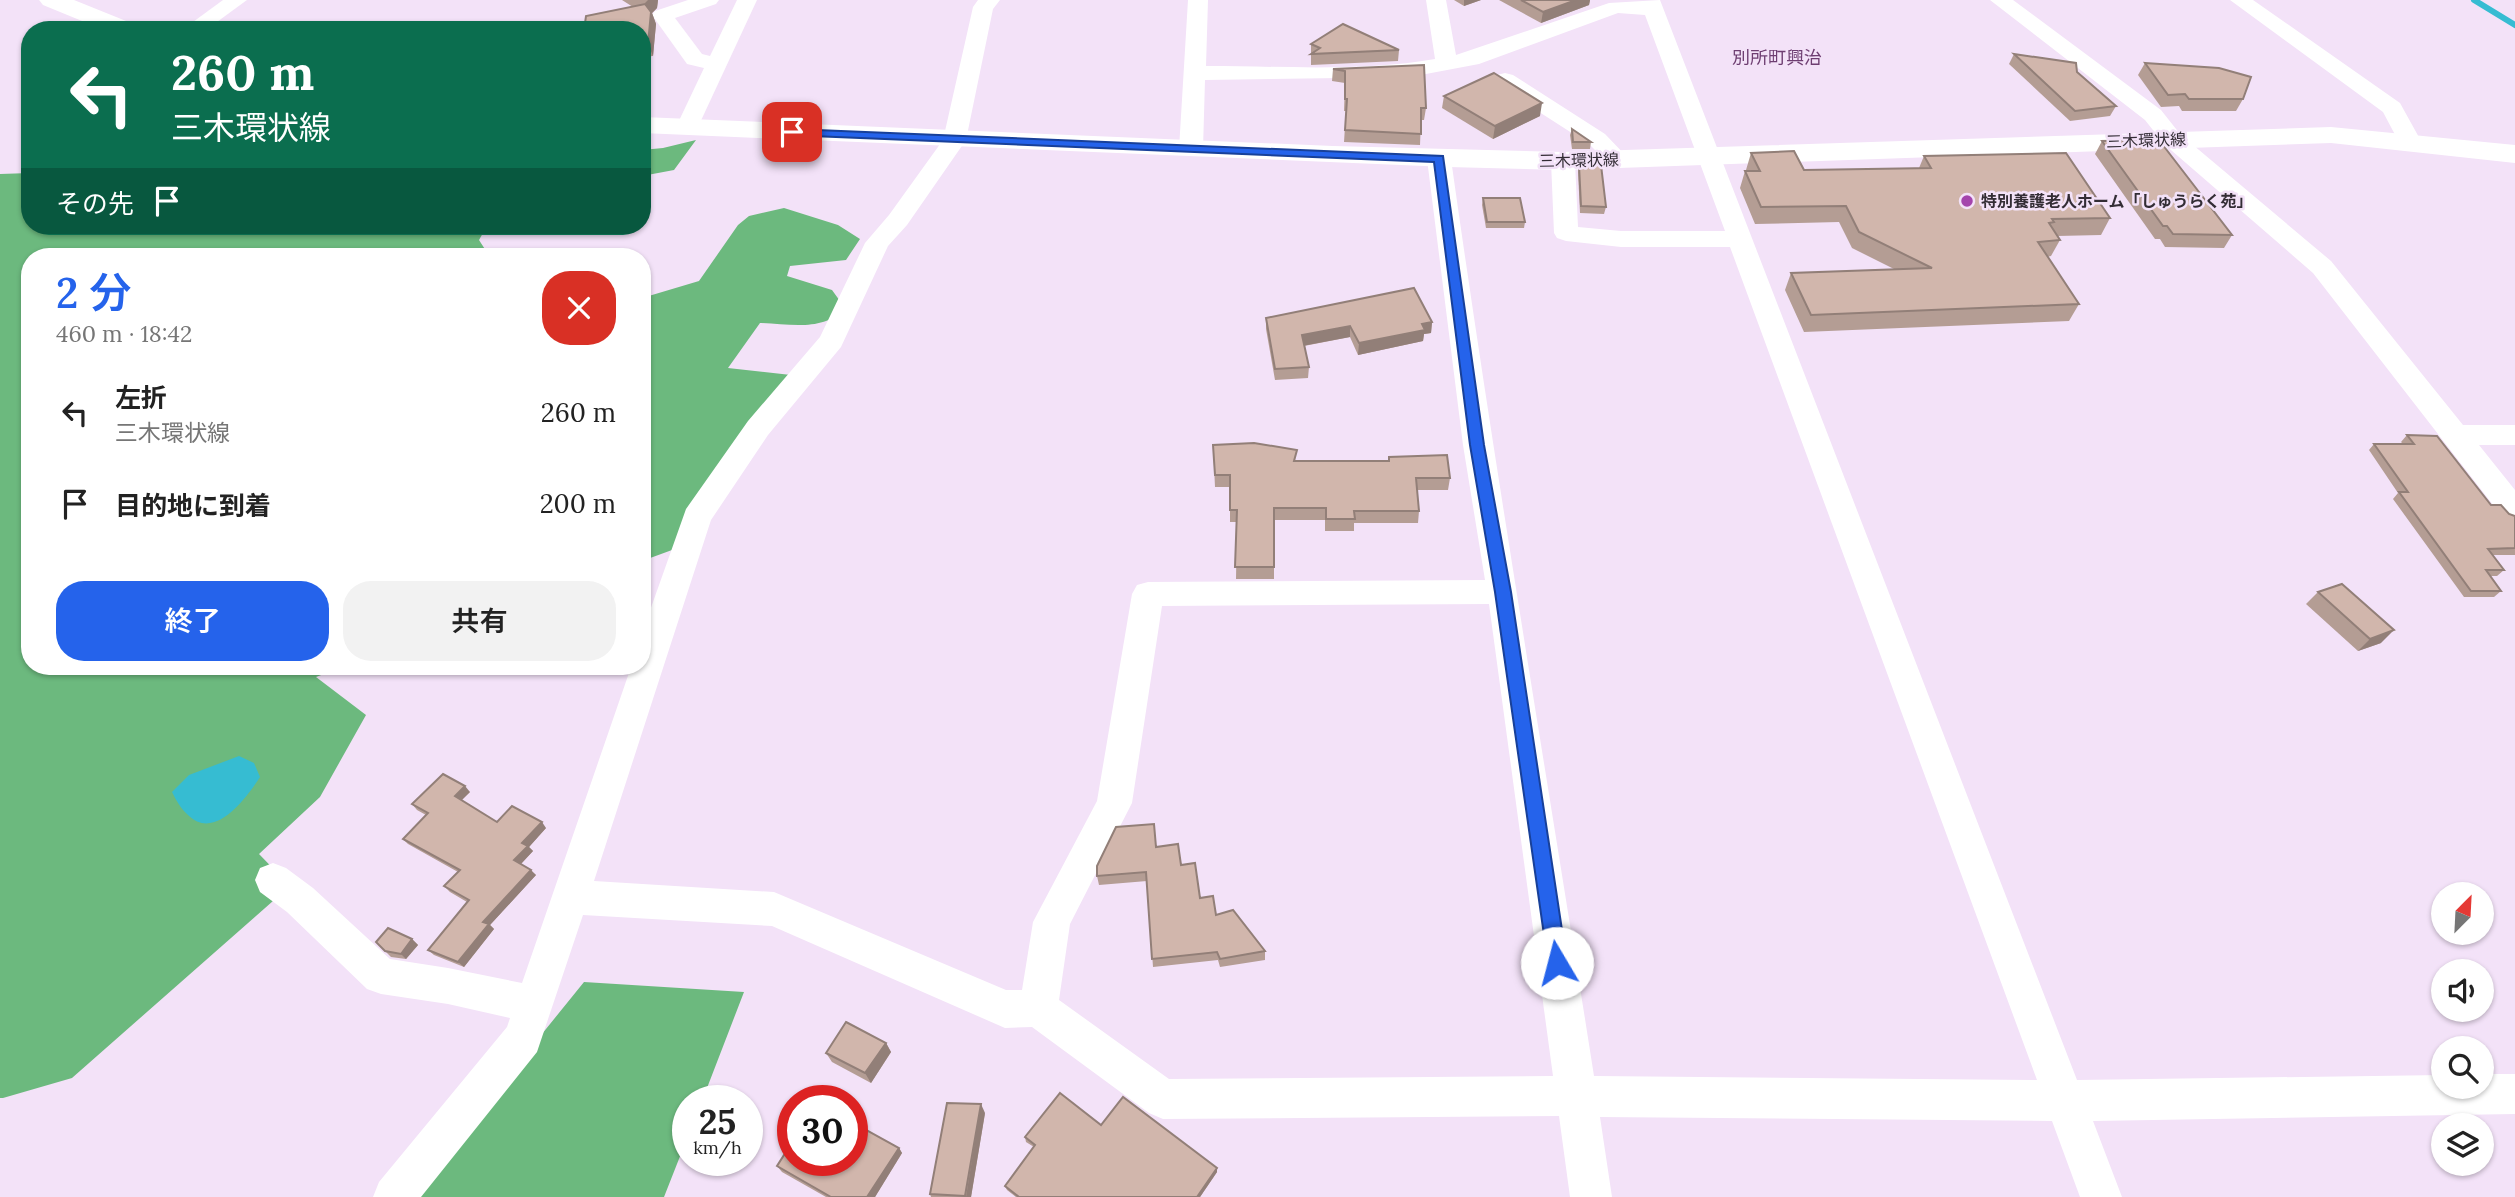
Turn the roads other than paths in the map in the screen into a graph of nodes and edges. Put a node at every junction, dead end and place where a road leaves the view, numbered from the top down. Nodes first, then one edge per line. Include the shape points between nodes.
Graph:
1 (52, 0) edge
2 (237, 0) edge
3 (709, 0) edge
4 (747, 0) edge
5 (990, 0) edge
6 (1198, 0) edge
7 (1436, 0) edge
8 (2000, 0) edge
9 (2240, 0) edge
10 (1652, 5) edge
11 (104, 21) edge
12 (206, 21) edge
13 (1471, 59) junction
14 (1447, 63) junction
15 (717, 64) junction
16 (1197, 73) junction
17 (651, 125) edge
18 (687, 127) junction
19 (2172, 139) junction
20 (954, 140) junction
21 (2409, 141) junction
22 (1191, 149) junction
23 (2515, 153) edge
24 (1706, 155) junction
25 (1439, 159) junction
26 (1617, 159) junction
27 (1563, 161) junction
28 (1739, 239) junction
29 (2456, 435) junction
30 (2515, 435) edge
31 (2515, 511) edge
32 (1503, 592) junction
33 (651, 655) edge
34 (644, 675) edge
35 (273, 880) dead end
36 (572, 897) junction
37 (535, 1005) junction
38 (1038, 1008) junction
39 (2515, 1094) edge
40 (1577, 1096) junction
41 (2065, 1101) junction
42 (394, 1197) edge
43 (1591, 1197) edge
44 (2101, 1197) edge

1 - 11 main road
2 - 12 street
3 - 15 street via 662,15 695,59
4 - 15 street
5 - 20 street via 983,8
6 - 16 street
7 - 14 street
8 - 19 street via 2153,115
9 - 21 street via 2392,108
10 - 13 street via 1616,7
10 - 24 street
13 - 14 street
13 - 26 street via 1597,139
14 - 16 street via 1410,70
15 - 18 street
16 - 22 street
17 - 18 main road, 三木環状線
18 - 20 main road, 三木環状線
19 - 21 main road, 三木環状線 via 2331,135
19 - 24 main road, 三木環状線
19 - 29 street via 2322,267
20 - 22 main road, 三木環状線
20 - 33 street via 877,243 832,341 758,428 696,517
21 - 23 main road, 三木環状線
22 - 25 main road, 三木環状線
24 - 26 main road, 三木環状線
24 - 28 street
25 - 27 main road, 三木環状線
25 - 32 street via 1477,445
26 - 27 main road, 三木環状線
27 - 28 street via 1566,233 1620,239
28 - 41 street
29 - 30 street
29 - 31 street
32 - 38 street via 1148,594 1114,803 1052,922
32 - 40 street
34 - 36 street
35 - 37 street via 381,976
36 - 37 street
36 - 38 street via 774,909 1005,1009
37 - 42 street via 523,1038
38 - 40 street via 1163,1099
39 - 41 street
40 - 41 street
40 - 43 street
41 - 44 street

